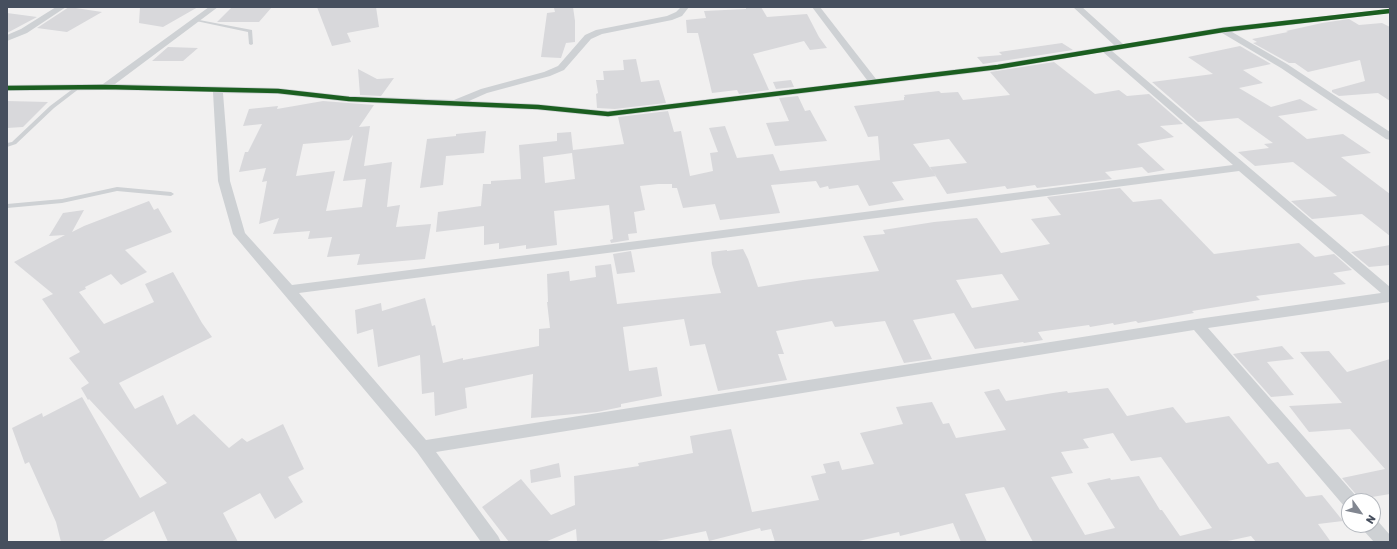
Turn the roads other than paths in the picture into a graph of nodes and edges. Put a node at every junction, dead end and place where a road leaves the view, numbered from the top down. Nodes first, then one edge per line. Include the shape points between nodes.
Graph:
1 (62, 7) edge
2 (214, 7) edge
3 (685, 7) edge
4 (816, 7) edge
5 (1077, 7) edge
6 (1390, 11) edge
7 (196, 20) junction
8 (1223, 30) junction
9 (7, 38) edge
10 (251, 44) dead end
11 (1121, 47) junction
12 (1106, 50) junction
13 (874, 83) junction
14 (78, 87) junction
15 (105, 87) junction
16 (7, 88) edge
17 (218, 89) junction
18 (455, 104) junction
19 (1390, 125) edge
20 (1374, 127) junction
21 (1390, 137) edge
22 (7, 145) edge
23 (1242, 167) junction
24 (171, 194) dead end
25 (7, 206) edge
26 (289, 290) junction
27 (1390, 295) edge
28 (1197, 324) junction
29 (423, 447) junction
30 (1343, 493) edge
31 (1377, 533) edge
32 (492, 542) edge
33 (1385, 542) edge

1 - 9 street via 24,31
2 - 7 street
3 - 18 street via 679,14 669,18 599,32 588,37 561,68 484,91
4 - 13 street
5 - 11 street
6 - 8 street
7 - 10 lane via 250,31
7 - 15 street
8 - 11 street
8 - 20 street via 1284,66
11 - 12 street
12 - 13 street
12 - 23 street
13 - 18 street via 608,114 538,107
14 - 15 street
14 - 16 street
14 - 22 lane via 52,106 14,143
15 - 17 street
17 - 18 street
17 - 26 street via 224,182 239,234
19 - 20 street
20 - 21 street
23 - 26 street
23 - 27 street
24 - 25 lane via 117,189 62,201
26 - 29 street
27 - 28 street
28 - 29 street
28 - 30 street
29 - 32 street
31 - 33 street

